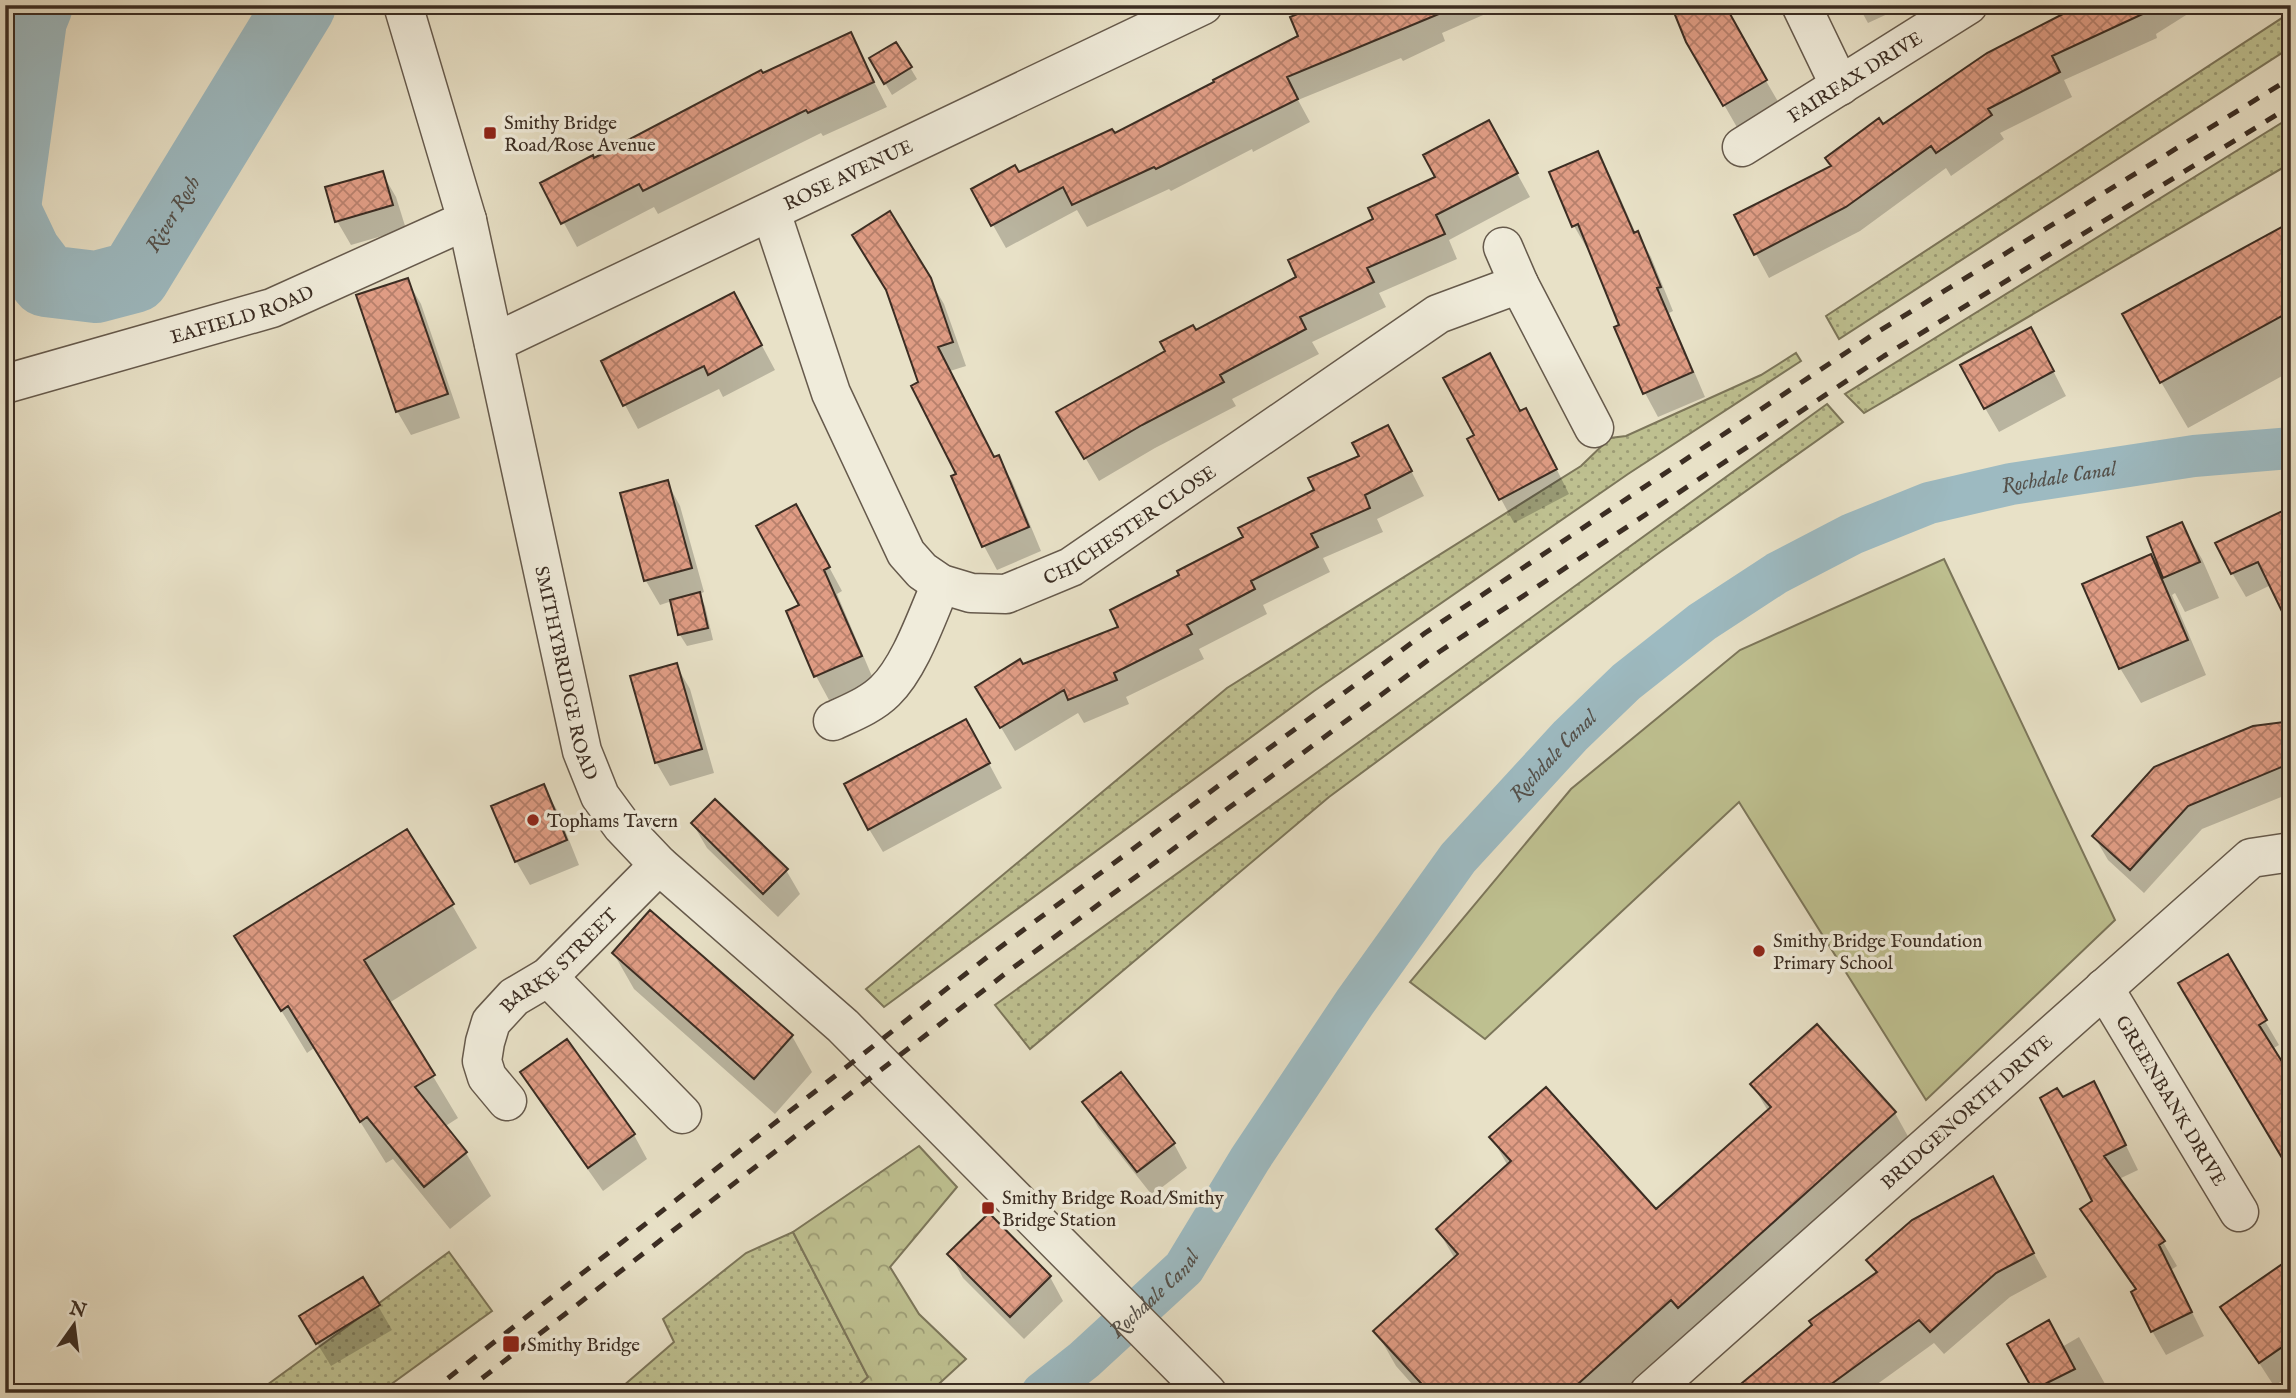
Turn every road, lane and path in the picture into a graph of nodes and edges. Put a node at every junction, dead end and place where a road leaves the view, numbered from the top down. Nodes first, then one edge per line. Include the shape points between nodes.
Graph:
1 (1203, 5) edge
2 (1801, 5) edge
3 (1968, 5) edge
4 (405, 14) edge
5 (1840, 86) junction
6 (1742, 147) dead end
7 (771, 212) junction
8 (467, 220) junction
9 (1503, 247) dead end
10 (1519, 284) junction
11 (494, 343) junction
12 (5, 384) edge
13 (1594, 428) dead end
14 (941, 584) junction
15 (833, 721) dead end
16 (2291, 852) edge
17 (659, 865) junction
18 (548, 977) junction
19 (2104, 988) junction
20 (507, 1101) dead end
21 (682, 1114) dead end
22 (2239, 1212) dead end
23 (1194, 1380) edge
24 (1649, 1393) edge

1 - 7 street, ROSE AVENUE
2 - 5 street
3 - 5 street, FAIRFAX DRIVE
4 - 8 street, SMITHYBRIDGE ROAD
5 - 6 street, FAIRFAX DRIVE
7 - 11 street, ROSE AVENUE
7 - 14 street, CHICHESTER CLOSE via 831,393 906,553
8 - 11 street, SMITHYBRIDGE ROAD
8 - 12 street, EAFIELD ROAD via 272,308
9 - 10 street
10 - 13 street
10 - 14 street, CHICHESTER CLOSE via 1438,314 1071,567 1006,594 971,593
11 - 17 street, SMITHYBRIDGE ROAD via 582,751 600,796
14 - 15 street via 905,664 885,691
16 - 19 street, BRIDGENORTH DRIVE via 2251,858
17 - 18 street, BARKE STREET
17 - 23 street, SMITHYBRIDGE ROAD via 844,1026
18 - 20 street, BARKE STREET via 514,997 491,1022 482,1061 487,1077
18 - 21 street
19 - 22 street, GREENBANK DRIVE
19 - 24 street, BRIDGENORTH DRIVE

